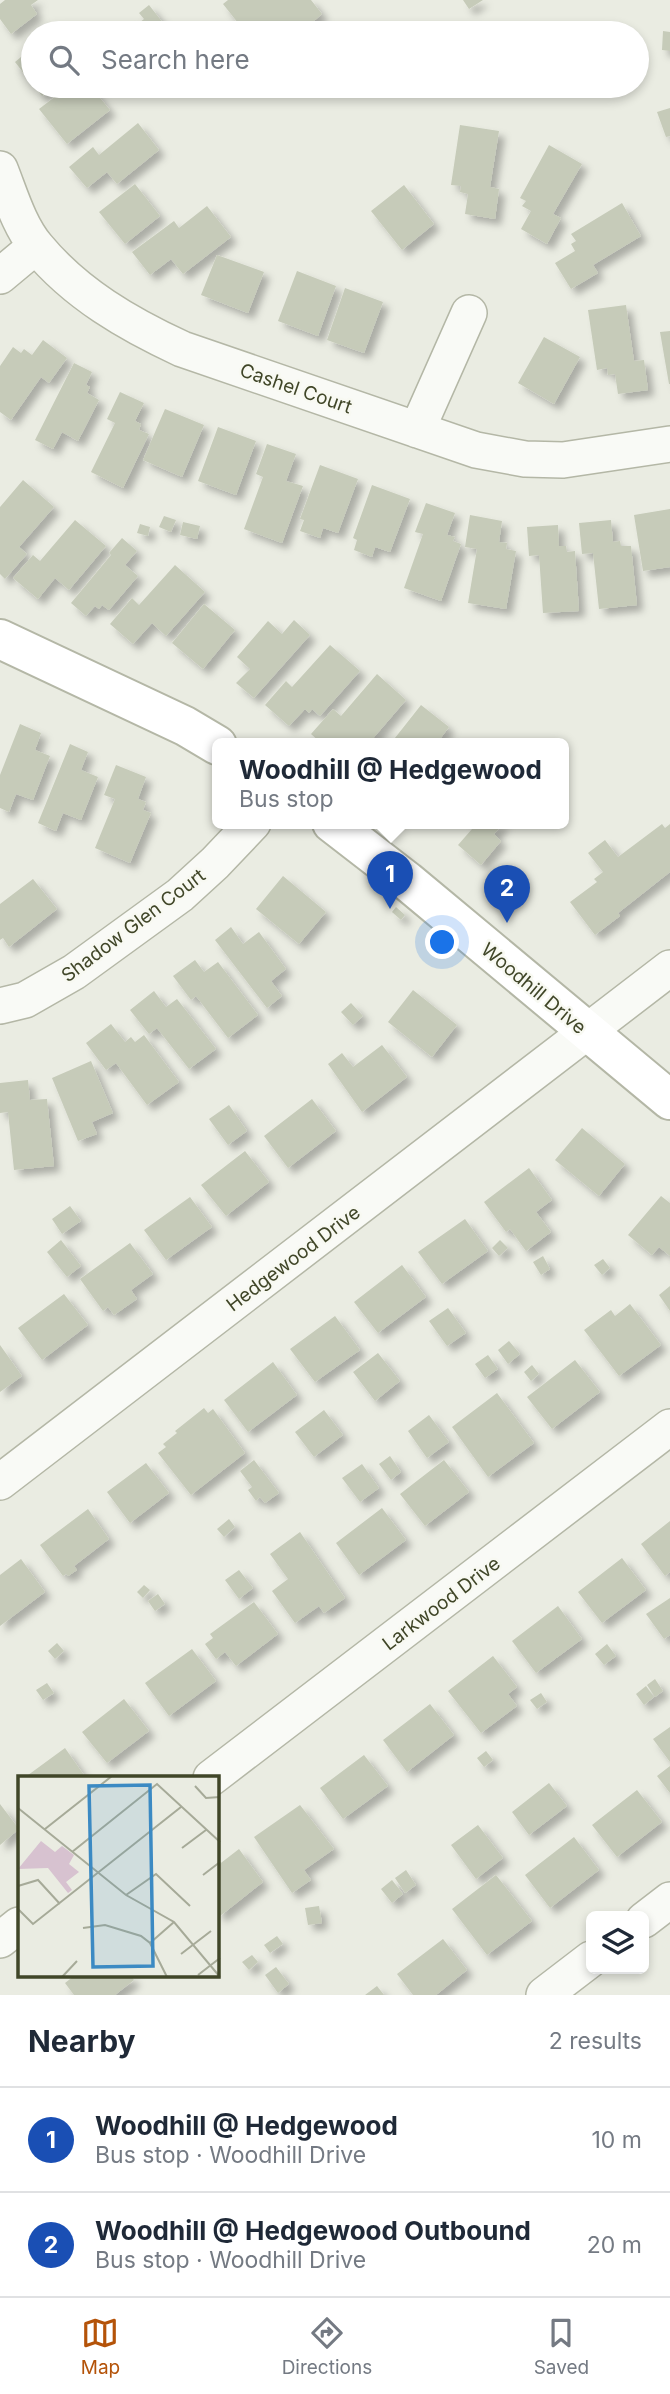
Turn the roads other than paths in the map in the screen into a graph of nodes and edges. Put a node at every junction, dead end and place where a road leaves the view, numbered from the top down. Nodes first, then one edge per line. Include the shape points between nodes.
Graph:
1 (0, 169) edge
2 (36, 246) junction
3 (0, 276) edge
4 (470, 313) dead end
5 (417, 430) junction
6 (670, 444) edge
7 (0, 639) edge
8 (212, 742) edge
9 (247, 829) edge
10 (340, 829) edge
11 (670, 968) edge
12 (0, 1006) edge
13 (587, 1033) junction
14 (670, 1100) edge
15 (670, 1427) edge
16 (0, 1482) edge
17 (214, 1776) edge
18 (670, 1900) edge
19 (649, 1916) edge
20 (18, 1926) edge
21 (0, 1940) edge
22 (586, 1963) edge
23 (544, 1995) edge

1 - 2 street, Cashel Court
2 - 3 street
2 - 5 street, Cashel Court via 101,306 136,328 182,349
4 - 5 street
5 - 6 street, Cashel Court via 476,450 524,459 563,460
7 - 8 street
9 - 12 street, Shadow Glen Court via 180,895 74,972 25,1000
10 - 13 street, Woodhill Drive
11 - 13 street, Hedgewood Drive
13 - 14 street, Woodhill Drive
13 - 16 street, Hedgewood Drive
15 - 17 street, Larkwood Drive
18 - 19 street
20 - 21 street
22 - 23 street

